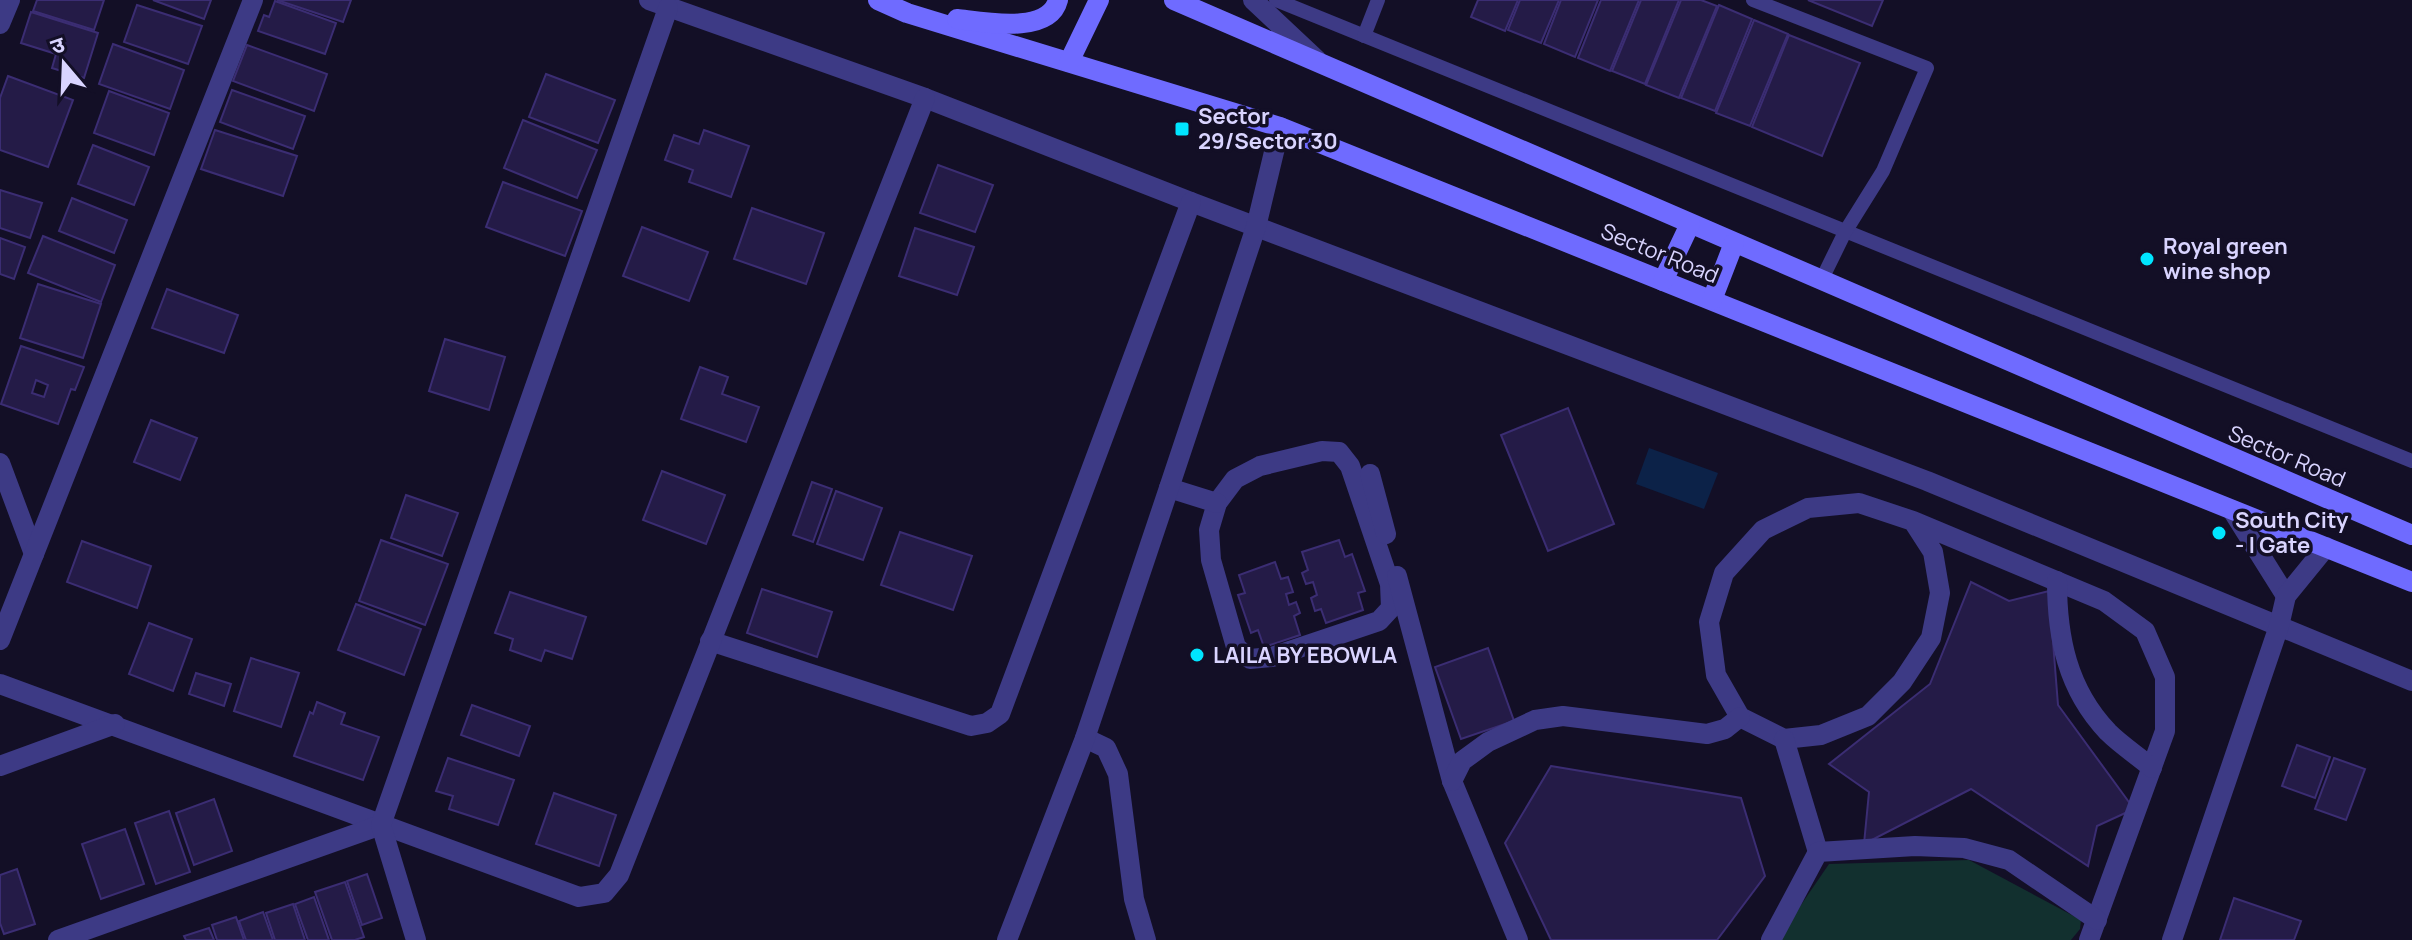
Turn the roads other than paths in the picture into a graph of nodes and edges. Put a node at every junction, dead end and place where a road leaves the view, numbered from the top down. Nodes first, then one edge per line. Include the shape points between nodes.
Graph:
1 (10, 0) edge
2 (253, 0) edge
3 (649, 0) edge
4 (878, 0) edge
5 (1058, 0) edge
6 (1099, 0) edge
7 (1174, 0) edge
8 (1253, 0) edge
9 (1276, 0) edge
10 (1378, 0) edge
11 (1753, 0) edge
12 (668, 8) junction
13 (907, 13) junction
14 (0, 24) edge
15 (1364, 36) junction
16 (1069, 62) junction
17 (1322, 64) junction
18 (925, 98) junction
19 (1280, 127) junction
20 (1191, 202) junction
21 (1690, 224) junction
22 (1256, 227) junction
23 (1845, 232) junction
24 (1734, 243) junction
25 (1663, 281) junction
26 (1821, 281) junction
27 (1712, 300) junction
28 (2412, 461) edge
29 (0, 463) edge
30 (1370, 474) dead end
31 (1169, 488) junction
32 (1217, 503) junction
33 (2232, 510) junction
34 (1913, 521) junction
35 (2412, 535) edge
36 (2326, 547) junction
37 (34, 554) junction
38 (2057, 581) junction
39 (2412, 582) edge
40 (2286, 596) junction
41 (2279, 626) junction
42 (0, 640) edge
43 (710, 641) junction
44 (2412, 681) edge
45 (0, 684) edge
46 (1740, 717) junction
47 (115, 724) junction
48 (1085, 738) junction
49 (1784, 739) junction
50 (0, 766) edge
51 (2152, 768) junction
52 (1452, 781) junction
53 (381, 825) junction
54 (1818, 852) junction
55 (2097, 920) junction
56 (58, 940) edge
57 (416, 940) edge
58 (1007, 940) edge
59 (1146, 940) edge
60 (1518, 940) edge
61 (1771, 940) edge
62 (2089, 940) edge
63 (2172, 940) edge

1 - 14 street
2 - 37 street
3 - 12 street
4 - 13 main road, Sector Road
5 - 13 main road via 1045,18 1031,23
6 - 16 main road
7 - 17 main road, Sector Road
8 - 17 street
9 - 15 lane
10 - 15 lane
11 - 23 lane via 1927,68 1883,171
12 - 18 street
12 - 53 street
13 - 16 main road, Sector Road
15 - 23 lane
16 - 19 main road, Sector Road
17 - 21 main road, Sector Road
18 - 20 street
18 - 43 street
19 - 22 street
19 - 25 main road, Sector Road
20 - 22 street
20 - 43 street via 1000,714 971,726
21 - 24 main road, Sector Road
21 - 25 main road
22 - 31 street
22 - 41 street via 1927,481
23 - 26 lane
23 - 28 lane
24 - 26 main road, Sector Road
24 - 27 main road
25 - 27 main road, Sector Road
26 - 35 main road, Sector Road
27 - 33 main road, Sector Road
29 - 37 street
30 - 52 street
31 - 32 street
31 - 48 street
32 - 32 street via 1209,530 1211,560 1236,647 1250,659 1272,657 1379,621 1391,608 1390,584 1350,466 1339,452 1260,466 1235,479
33 - 36 main road, Sector Road
33 - 40 street
34 - 38 street
34 - 46 street via 1859,503 1808,508 1763,530 1724,573 1709,622 1716,675
34 - 49 street via 1933,552 1940,593 1931,638 1902,682 1868,716 1821,735
36 - 39 main road, Sector Road
36 - 40 street
37 - 42 street
38 - 51 street via 2057,621 2065,660 2108,732
38 - 51 street via 2104,601 2145,631 2165,677 2165,731
40 - 41 street
41 - 44 street
41 - 63 street
43 - 53 street via 619,875 604,893 579,897
45 - 47 street
46 - 49 street
46 - 52 street via 1707,734 1563,716 1535,720 1462,761
47 - 50 street
47 - 53 street
48 - 58 street
48 - 59 street via 1106,748 1118,774 1134,899
49 - 54 street
51 - 55 street
52 - 60 street
53 - 56 street
53 - 57 street
54 - 55 street via 1964,848 2009,860
54 - 61 street
55 - 62 street

